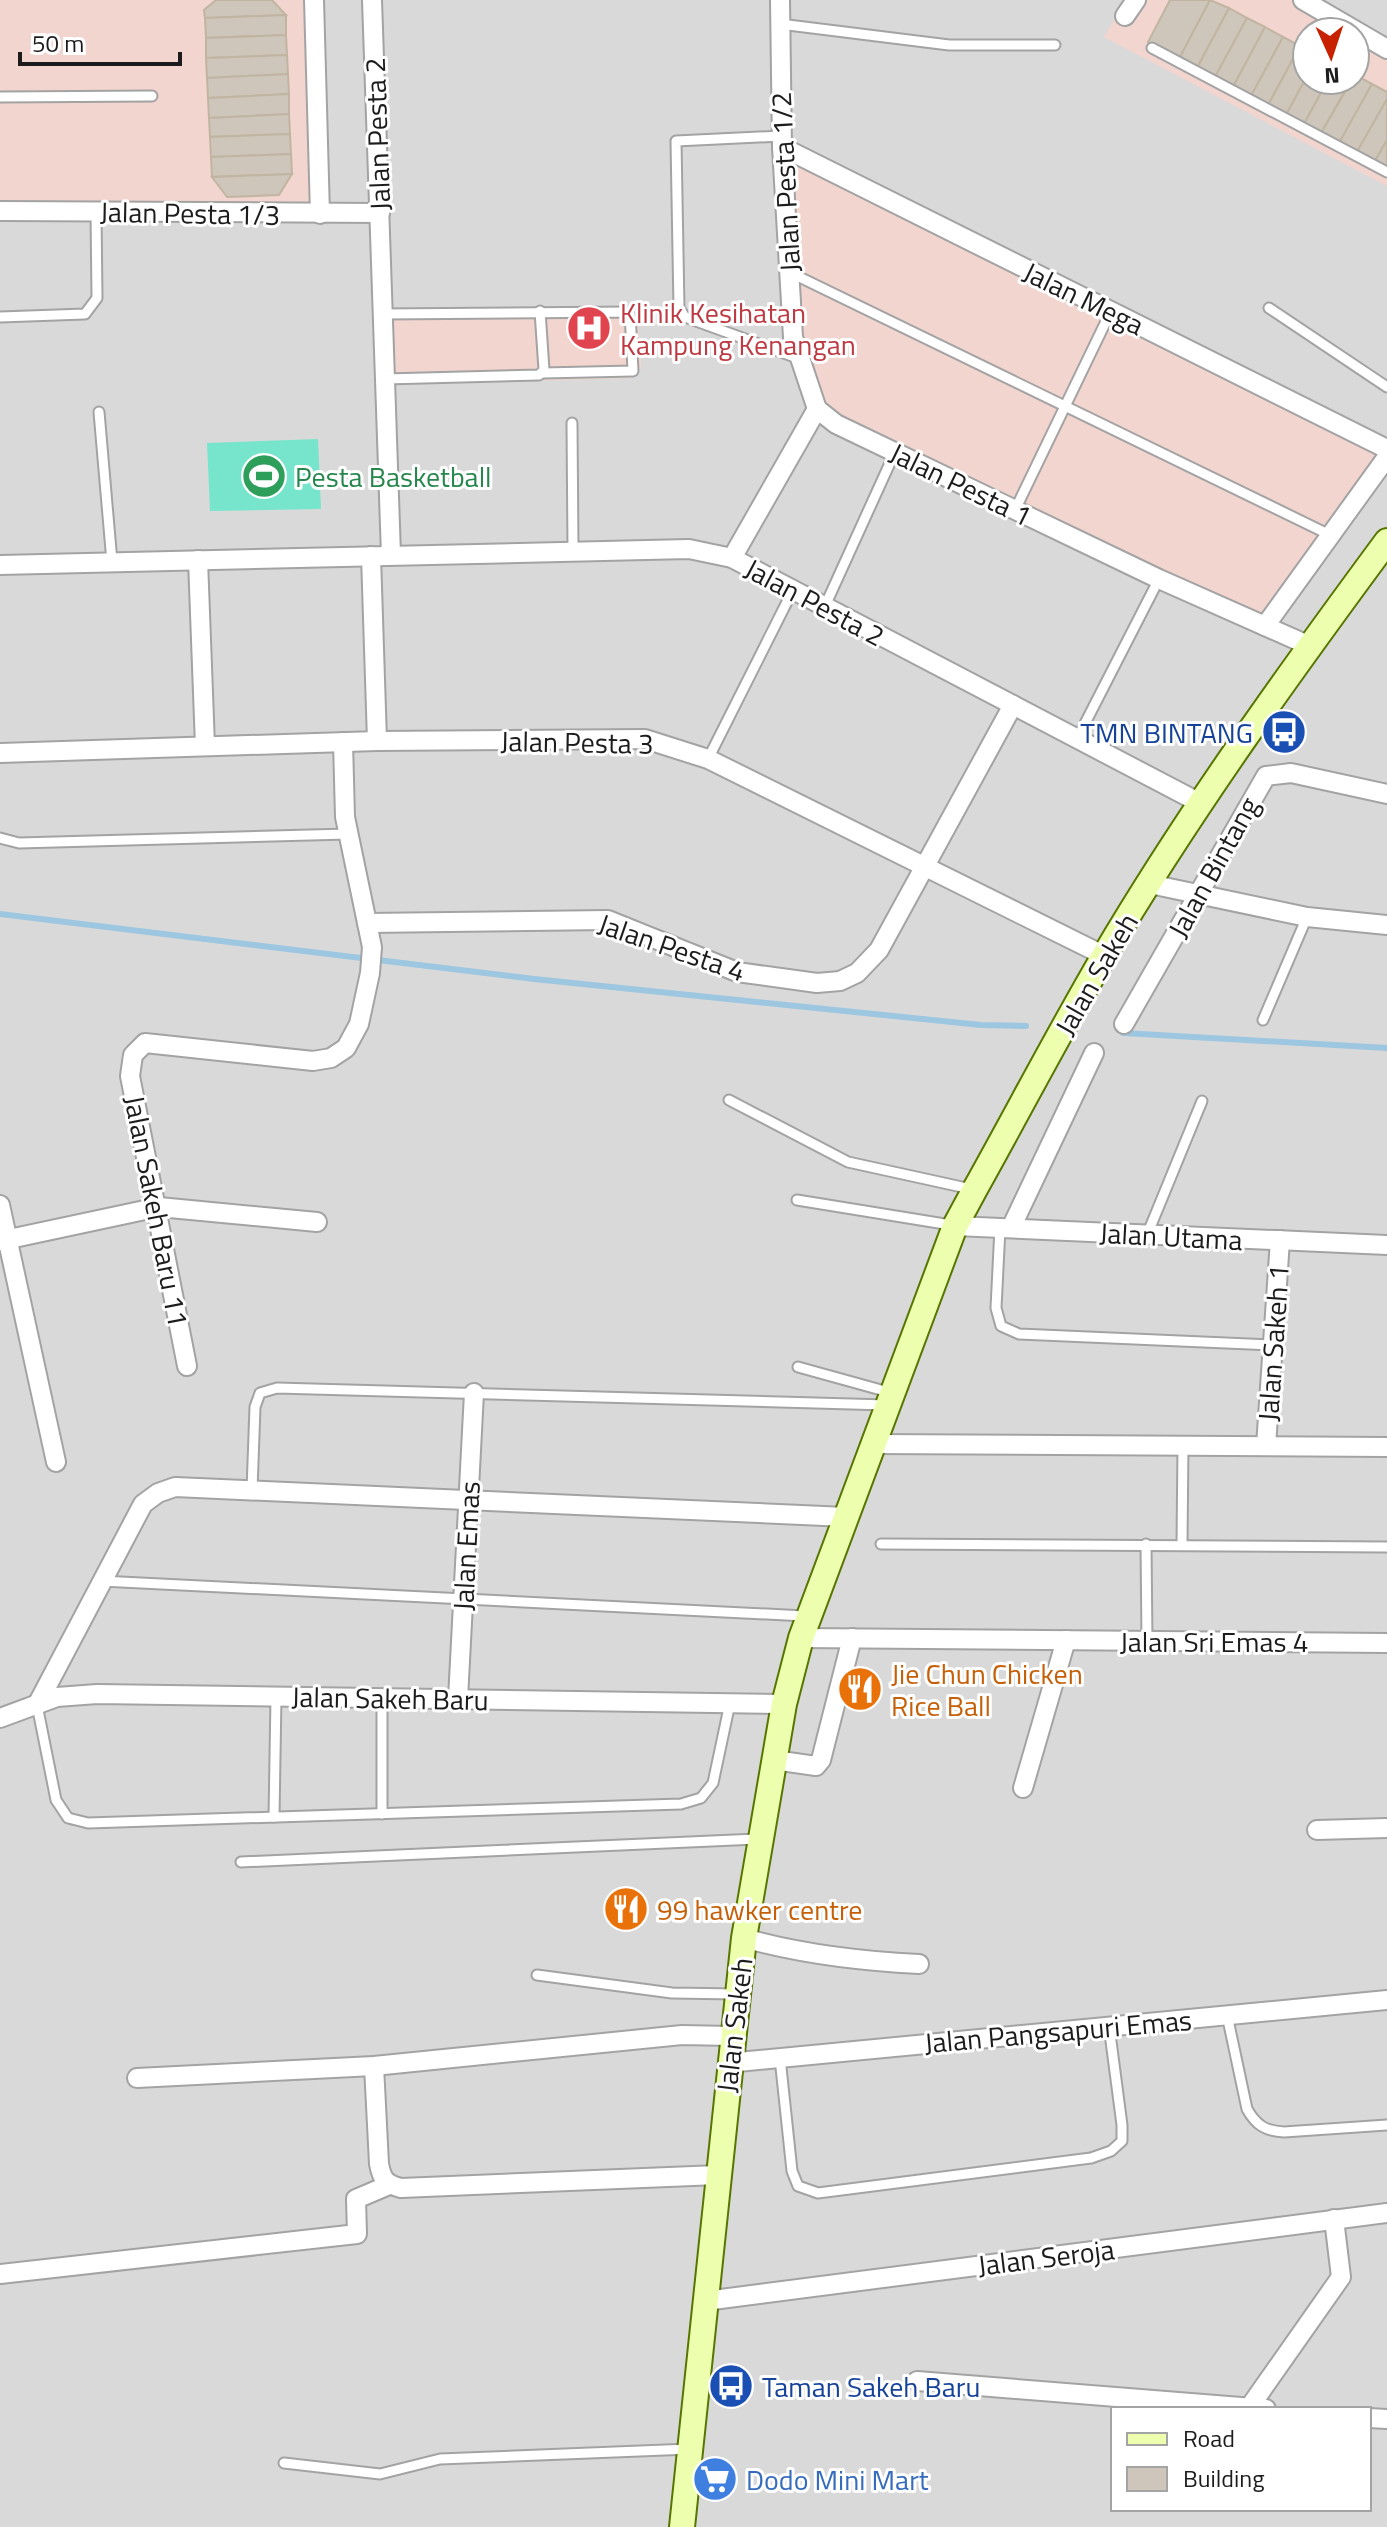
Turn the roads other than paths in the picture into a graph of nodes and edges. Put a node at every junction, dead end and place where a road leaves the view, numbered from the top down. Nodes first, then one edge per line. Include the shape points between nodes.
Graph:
1 (314, 0) edge
2 (372, 0) edge
3 (780, 0) edge
4 (1315, 3) edge
5 (780, 24) junction
6 (1055, 45) dead end
7 (1152, 48) dead end
8 (1387, 49) edge
9 (152, 96) dead end
10 (0, 97) edge
11 (782, 142) junction
12 (1387, 172) edge
13 (0, 211) edge
14 (96, 212) junction
15 (380, 213) junction
16 (320, 214) junction
17 (789, 272) junction
18 (1269, 308) dead end
19 (540, 311) junction
20 (1111, 311) junction
21 (383, 314) junction
22 (0, 317) edge
23 (803, 360) junction
24 (543, 373) junction
25 (385, 379) junction
26 (1387, 387) edge
27 (1062, 407) junction
28 (817, 409) junction
29 (99, 412) dead end
30 (572, 423) dead end
31 (1387, 449) edge
32 (895, 452) junction
33 (1387, 457) edge
34 (1015, 510) junction
35 (1330, 535) junction
36 (1387, 541) edge
37 (573, 550) junction
38 (391, 555) junction
39 (371, 556) junction
40 (732, 558) junction
41 (198, 560) junction
42 (112, 562) junction
43 (0, 565) edge
44 (1159, 579) junction
45 (793, 590) junction
46 (825, 606) junction
47 (1265, 626) junction
48 (1310, 646) junction
49 (1013, 705) junction
50 (1077, 739) junction
51 (377, 741) junction
52 (343, 742) junction
53 (205, 746) junction
54 (0, 753) edge
55 (708, 759) junction
56 (1387, 794) edge
57 (1202, 804) junction
58 (348, 834) junction
59 (0, 838) edge
60 (924, 866) junction
61 (1150, 884) junction
62 (1198, 894) junction
63 (1307, 917) junction
64 (367, 923) junction
65 (1387, 925) edge
66 (1105, 956) junction
67 (1263, 1020) dead end
68 (1124, 1024) dead end
69 (1094, 1053) dead end
70 (729, 1100) dead end
71 (1202, 1101) dead end
72 (975, 1189) junction
73 (797, 1200) dead end
74 (0, 1205) edge
75 (159, 1207) junction
76 (317, 1222) dead end
77 (955, 1226) junction
78 (1006, 1228) junction
79 (1147, 1235) junction
80 (4, 1240) edge
81 (1280, 1240) junction
82 (1387, 1245) edge
83 (1273, 1345) junction
84 (187, 1366) dead end
85 (798, 1367) dead end
86 (474, 1393) junction
87 (889, 1399) junction
88 (872, 1444) junction
89 (1183, 1445) junction
90 (1266, 1446) junction
91 (1387, 1447) edge
92 (56, 1462) dead end
93 (252, 1490) junction
94 (469, 1500) junction
95 (846, 1517) junction
96 (881, 1544) dead end
97 (1146, 1544) junction
98 (1182, 1544) junction
99 (1387, 1547) edge
100 (100, 1581) junction
101 (463, 1599) junction
102 (805, 1627) junction
103 (852, 1638) junction
104 (1066, 1640) junction
105 (1147, 1641) junction
106 (1387, 1643) edge
107 (276, 1697) junction
108 (382, 1698) junction
109 (458, 1699) junction
110 (730, 1703) junction
111 (784, 1704) junction
112 (37, 1705) junction
113 (0, 1718) edge
114 (774, 1760) junction
115 (1023, 1788) dead end
116 (382, 1814) junction
117 (274, 1817) junction
118 (1387, 1828) edge
119 (1317, 1830) dead end
120 (761, 1839) junction
121 (241, 1862) dead end
122 (744, 1938) junction
123 (919, 1964) dead end
124 (537, 1975) dead end
125 (737, 1994) junction
126 (1387, 2000) edge
127 (1227, 2015) junction
128 (1109, 2026) junction
129 (731, 2036) junction
130 (780, 2058) junction
131 (728, 2063) junction
132 (374, 2066) junction
133 (137, 2078) dead end
134 (1387, 2125) edge
135 (718, 2175) junction
136 (389, 2185) junction
137 (1387, 2213) edge
138 (1334, 2219) junction
139 (0, 2274) edge
140 (705, 2301) junction
141 (917, 2381) dead end
142 (1245, 2407) edge
143 (1259, 2407) edge
144 (690, 2449) junction
145 (284, 2463) dead end
146 (682, 2527) edge

1 - 16 street
2 - 15 street, Jalan Pesta 2
3 - 5 street, Jalan Pesta 1/2
4 - 8 street
5 - 6 lane via 949,45
5 - 11 street, Jalan Pesta 1/2
7 - 12 lane
9 - 10 lane
11 - 17 street, Jalan Pesta 1/2
11 - 20 street, Jalan Mega
11 - 23 lane via 676,141 679,308 685,317
13 - 14 street, Jalan Pesta 1/3
14 - 16 street, Jalan Pesta 1/3
14 - 22 lane via 94,307 85,314
15 - 16 street, Jalan Pesta 1/3
15 - 21 street, Jalan Pesta 2
17 - 23 street, Jalan Pesta 1/2 via 793,337
17 - 27 lane
18 - 26 lane
19 - 21 lane
19 - 24 lane
19 - 24 lane via 625,310 633,316 633,371
20 - 27 lane
20 - 31 street, Jalan Mega
21 - 25 street, Jalan Pesta 2
23 - 28 street, Jalan Pesta 1/2
24 - 25 lane
25 - 38 street, Jalan Pesta 2
27 - 34 lane
27 - 35 lane
28 - 32 street, Jalan Pesta 1
28 - 40 street
29 - 42 lane
30 - 37 lane
32 - 34 street, Jalan Pesta 1
32 - 46 lane
33 - 35 street
34 - 44 street, Jalan Pesta 1
35 - 47 street
36 - 48 street, Jalan Sakeh
37 - 38 street, Jalan Pesta 2
37 - 40 street, Jalan Pesta 2 via 689,549
38 - 39 street, Jalan Pesta 2
39 - 41 street, Jalan Pesta 2
39 - 51 street
40 - 45 street, Jalan Pesta 2
41 - 42 street, Jalan Pesta 2
41 - 53 street
42 - 43 street, Jalan Pesta 2
44 - 47 street, Jalan Pesta 1
44 - 50 lane
45 - 46 street, Jalan Pesta 2
45 - 55 lane
46 - 49 street, Jalan Pesta 2
47 - 48 street, Jalan Pesta 1
48 - 57 street, Jalan Sakeh
49 - 50 street, Jalan Pesta 2
49 - 60 street, Jalan Pesta 4
50 - 57 street, Jalan Pesta 2
51 - 52 street, Jalan Pesta 3
51 - 55 street, Jalan Pesta 3 via 645,739
52 - 53 street, Jalan Pesta 3
52 - 58 street
53 - 54 street, Jalan Pesta 3
55 - 60 street, Jalan Pesta 3
56 - 62 street, Jalan Bintang via 1291,773 1266,776
57 - 61 street, Jalan Sakeh
58 - 59 lane via 19,843
58 - 64 street
60 - 64 street, Jalan Pesta 4 via 879,950 857,973 840,981 804,982 737,972 608,920
60 - 66 street, Jalan Pesta 3
61 - 62 street
61 - 66 street, Jalan Sakeh
62 - 63 street
62 - 68 street, Jalan Bintang
63 - 65 street
63 - 67 lane
64 - 75 street, Jalan Sakeh Baru 11 via 370,973 359,1024 346,1048 331,1058 313,1061 145,1043 133,1055 130,1076
66 - 72 street, Jalan Sakeh
69 - 78 street
70 - 72 lane via 848,1162
71 - 79 lane
72 - 77 street, Jalan Sakeh
73 - 77 lane
74 - 80 street
75 - 76 street
75 - 80 street
75 - 84 street, Jalan Sakeh Baru 11
77 - 78 street, Jalan Utama
77 - 87 street, Jalan Sakeh
78 - 79 street, Jalan Utama
78 - 83 lane via 996,1308 1001,1326 1019,1334
79 - 81 street, Jalan Utama
80 - 92 street
81 - 82 street, Jalan Utama
81 - 83 street, Jalan Sakeh 1
83 - 90 street, Jalan Sakeh 1
85 - 87 lane
86 - 87 lane
86 - 93 lane via 277,1388 260,1393
86 - 94 street, Jalan Emas
87 - 88 street, Jalan Sakeh
88 - 89 street
88 - 95 street, Jalan Sakeh
89 - 90 street
89 - 98 lane
90 - 91 street
93 - 94 street
93 - 100 street via 175,1487 158,1493 143,1504
94 - 95 street
94 - 101 street, Jalan Emas
95 - 102 street, Jalan Sakeh
96 - 97 lane
97 - 98 lane
97 - 105 lane
98 - 99 lane
100 - 101 lane
100 - 112 street
101 - 102 lane
101 - 109 street, Jalan Emas
102 - 103 street, Jalan Sri Emas 4
102 - 111 street, Jalan Sakeh
103 - 104 street, Jalan Sri Emas 4
103 - 114 street via 821,1760 806,1767
104 - 105 street, Jalan Sri Emas 4
104 - 115 street
105 - 106 street, Jalan Sri Emas 4
107 - 108 street, Jalan Sakeh Baru
107 - 112 street, Jalan Sakeh Baru via 97,1694 57,1697
107 - 117 lane
108 - 109 street, Jalan Sakeh Baru
108 - 116 lane
109 - 110 street, Jalan Sakeh Baru
110 - 111 street, Jalan Sakeh Baru
110 - 116 lane via 713,1783 701,1798 681,1804
111 - 114 street, Jalan Sakeh
112 - 113 street, Jalan Sakeh Baru
112 - 117 lane via 56,1800 68,1818 88,1823
114 - 120 street, Jalan Sakeh
116 - 117 lane
118 - 119 street
120 - 121 lane
120 - 122 street, Jalan Sakeh
122 - 123 street via 850,1959
122 - 125 street, Jalan Sakeh
124 - 125 lane via 672,1993
125 - 129 street, Jalan Sakeh
126 - 127 street, Jalan Pangsapuri Emas
127 - 128 street, Jalan Pangsapuri Emas
127 - 134 lane via 1247,2109 1255,2122 1284,2132
128 - 130 street, Jalan Pangsapuri Emas
128 - 130 lane via 1122,2125 1122,2141 1111,2151 1091,2158 818,2193 798,2186 792,2171
129 - 131 street, Jalan Sakeh
129 - 132 street via 682,2035
130 - 131 street, Jalan Pangsapuri Emas
131 - 135 street, Jalan Sakeh
132 - 133 street
132 - 136 street via 379,2164
135 - 136 street
135 - 140 street, Jalan Sakeh
136 - 139 street via 356,2199 357,2234
137 - 138 street, Jalan Seroja
138 - 140 street, Jalan Seroja
138 - 143 street via 1341,2277
140 - 144 street, Jalan Sakeh
141 - 142 street
144 - 145 lane via 440,2459 380,2474
144 - 146 street, Jalan Sakeh

